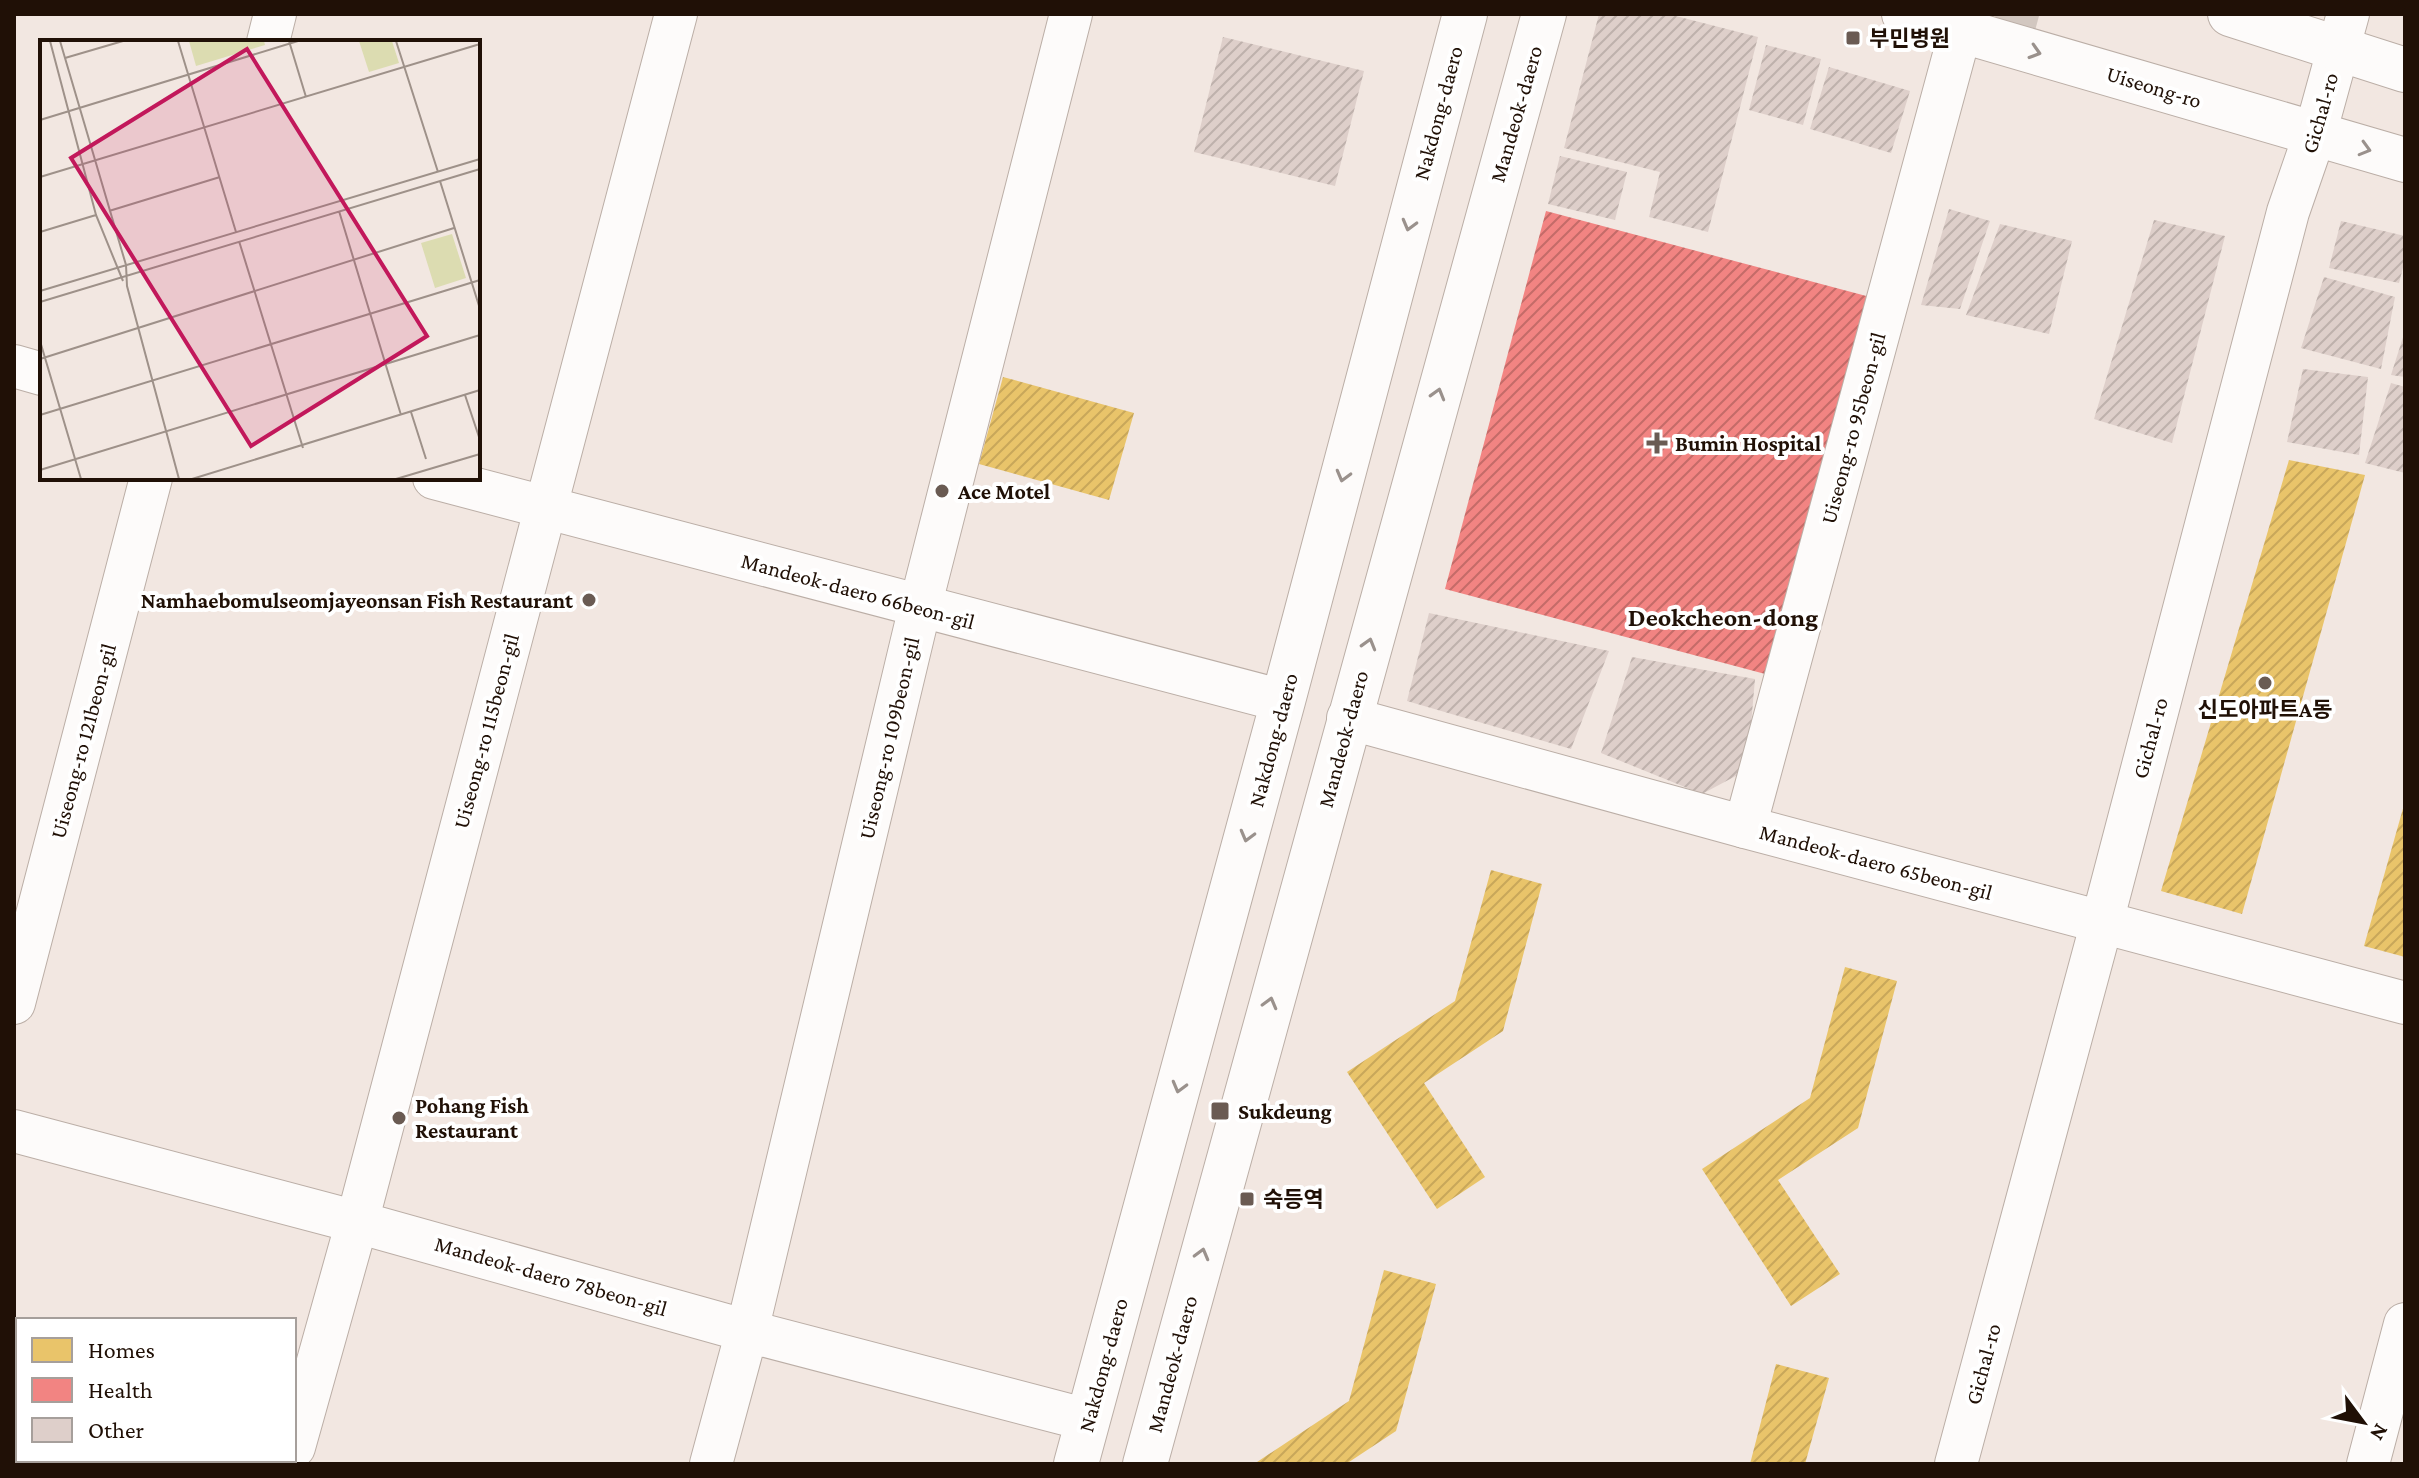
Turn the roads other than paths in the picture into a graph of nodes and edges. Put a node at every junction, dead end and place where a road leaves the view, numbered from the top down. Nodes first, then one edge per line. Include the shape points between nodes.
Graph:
1 (275, 14) edge
2 (676, 14) edge
3 (1071, 14) edge
4 (1465, 14) edge
5 (1544, 14) edge
6 (1904, 14) edge
7 (2230, 14) edge
8 (1961, 29) junction
9 (2343, 31) edge
10 (268, 40) edge
11 (2405, 70) edge
12 (2315, 134) junction
13 (2405, 160) edge
14 (14, 366) edge
15 (40, 373) edge
16 (150, 480) edge
17 (441, 480) edge
18 (545, 508) junction
19 (920, 607) junction
20 (1283, 701) junction
21 (1348, 718) junction
22 (1745, 827) junction
23 (2102, 922) junction
24 (14, 1003) edge
25 (2405, 1003) edge
26 (14, 1131) edge
27 (357, 1222) junction
28 (2405, 1324) edge
29 (747, 1331) junction
30 (1088, 1420) junction
31 (296, 1440) edge
32 (711, 1464) edge
33 (1076, 1464) edge
34 (1145, 1464) edge
35 (1956, 1464) edge
36 (2368, 1464) edge

1 - 10 street
2 - 18 street, Uiseong-ro 115beon-gil
3 - 19 street, Uiseong-ro 109beon-gil
4 -> 20 main road, Nakdong-daero
21 -> 5 main road, Mandeok-daero
6 - 8 main road, Uiseong-ro
7 - 9 main road
8 -> 12 main road, Uiseong-ro
8 - 22 street, Uiseong-ro 95beon-gil
9 - 11 main road
9 - 12 street, Gichal-ro
12 -> 13 main road, Uiseong-ro
12 - 23 street, Gichal-ro via 2288,212
14 - 15 street
16 - 24 street, Uiseong-ro 121beon-gil
17 - 18 street, Mandeok-daero 66beon-gil
18 - 19 street, Mandeok-daero 66beon-gil
18 - 27 street, Uiseong-ro 115beon-gil
19 - 20 street, Mandeok-daero 66beon-gil
19 - 29 street, Uiseong-ro 109beon-gil
20 -> 30 main road, Nakdong-daero
21 - 22 street, Mandeok-daero 65beon-gil
34 -> 21 main road, Mandeok-daero
22 - 23 street, Mandeok-daero 65beon-gil
23 - 25 street, Mandeok-daero 65beon-gil
23 - 35 street, Gichal-ro
26 - 27 street, Mandeok-daero 78beon-gil
27 - 29 street, Mandeok-daero 78beon-gil
27 - 31 street, Uiseong-ro 115beon-gil
28 - 36 street
29 - 30 street, Mandeok-daero 78beon-gil
29 - 32 street, Uiseong-ro 109beon-gil
30 - 33 main road, Nakdong-daero

